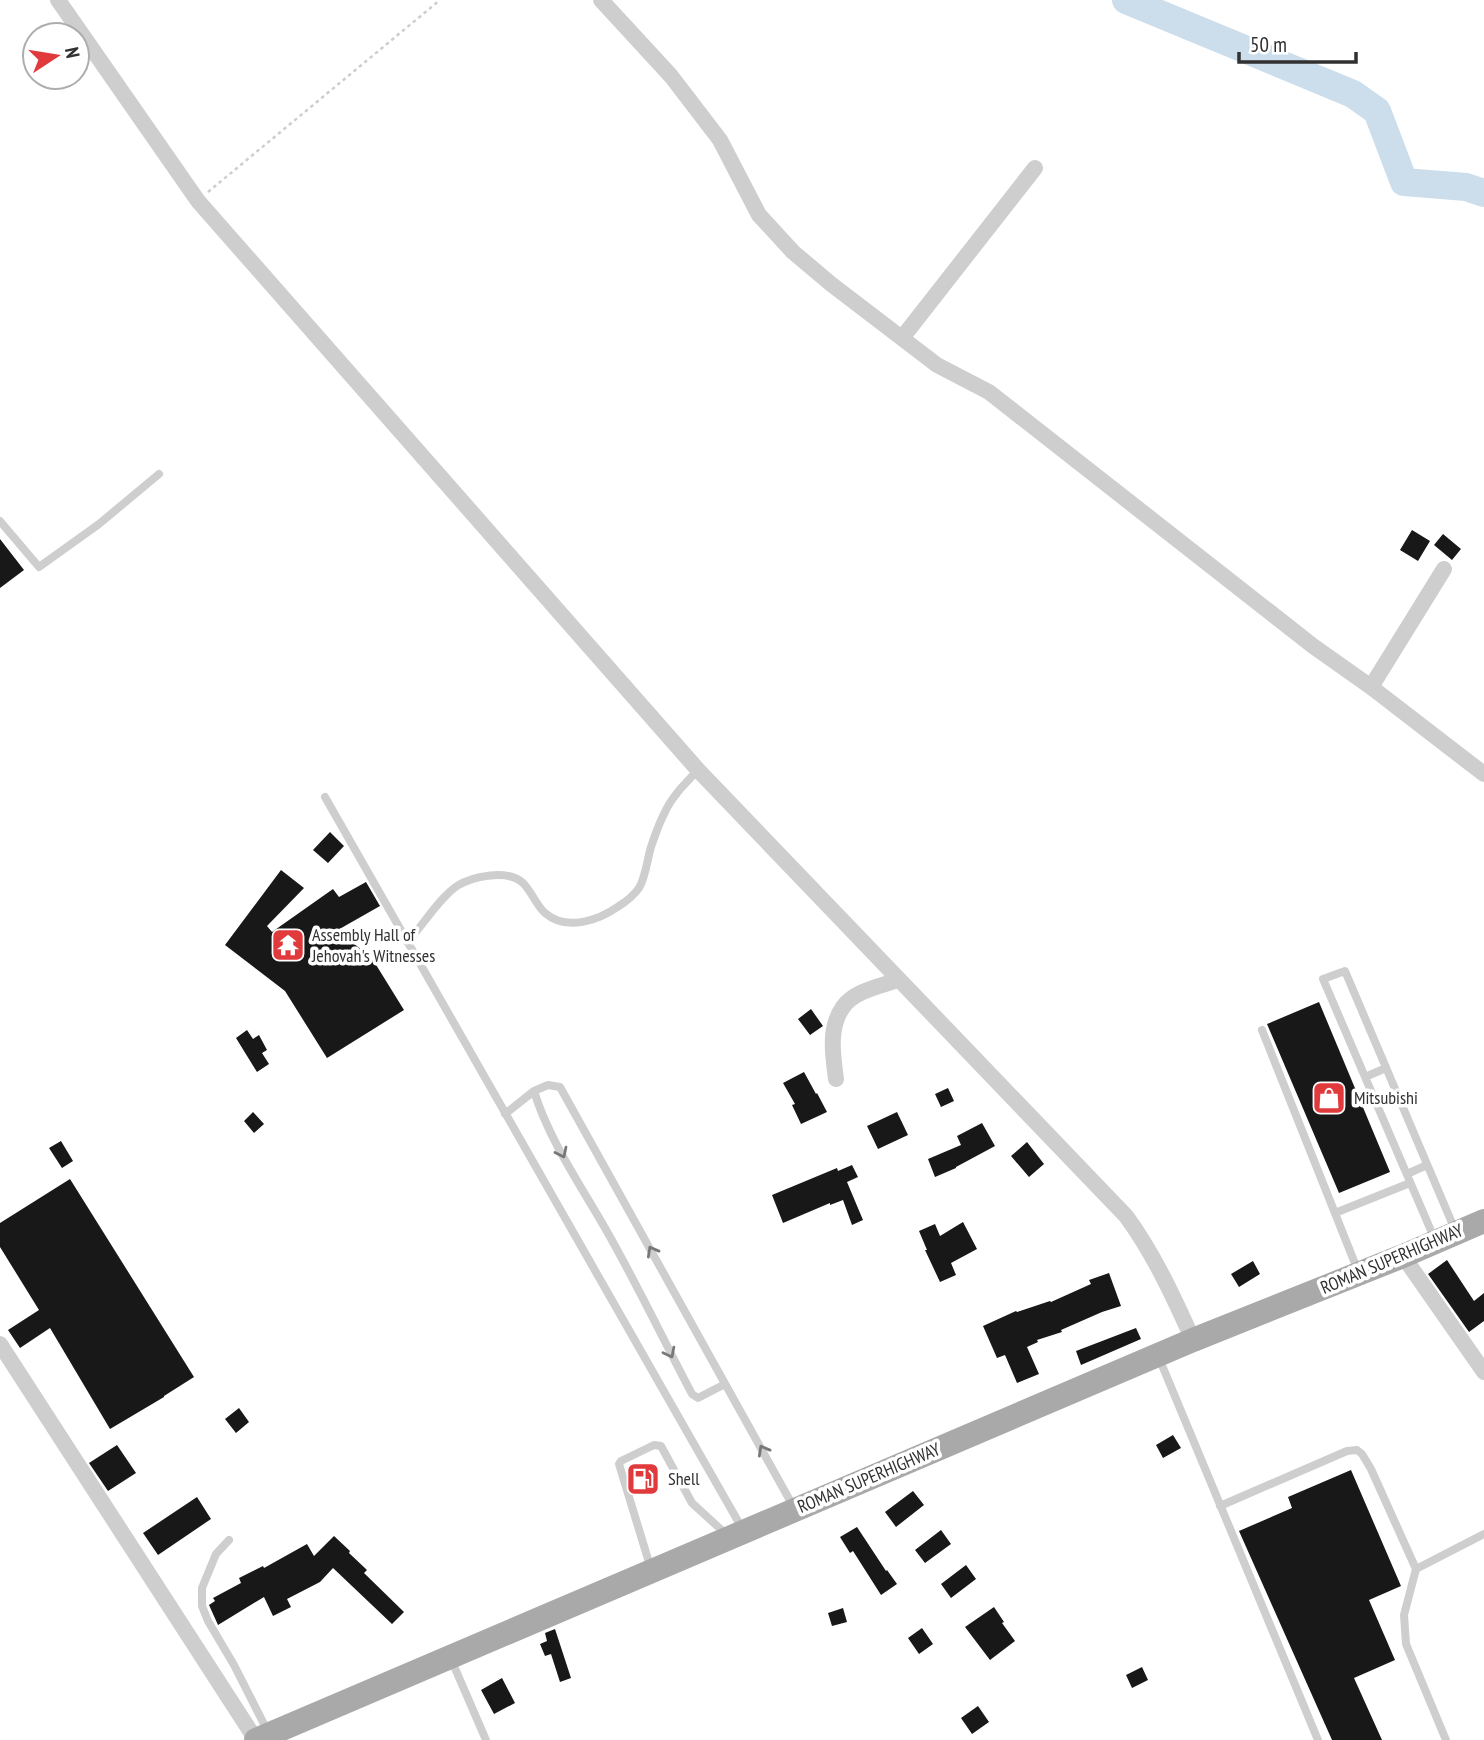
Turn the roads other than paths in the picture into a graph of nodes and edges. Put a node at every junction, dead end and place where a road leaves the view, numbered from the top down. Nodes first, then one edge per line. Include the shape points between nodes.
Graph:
1 (58, 0) edge
2 (601, 0) edge
3 (1035, 168) dead end
4 (902, 338) junction
5 (159, 474) dead end
6 (0, 521) edge
7 (1444, 569) dead end
8 (1371, 687) junction
9 (698, 770) junction
10 (1484, 774) edge
11 (324, 797) dead end
12 (407, 942) junction
13 (898, 979) junction
14 (1262, 1030) dead end
15 (1386, 1068) junction
16 (1365, 1077) junction
17 (836, 1079) dead end
18 (534, 1091) junction
19 (505, 1114) junction
20 (1427, 1166) junction
21 (1408, 1179) junction
22 (1335, 1213) junction
23 (1484, 1221) edge
24 (1446, 1237) junction
25 (1403, 1256) junction
26 (1359, 1274) junction
27 (1193, 1340) junction
28 (0, 1344) edge
29 (1158, 1355) junction
30 (1484, 1372) edge
31 (725, 1384) junction
32 (1220, 1506) junction
33 (795, 1510) junction
34 (1484, 1534) edge
35 (737, 1535) junction
36 (229, 1540) dead end
37 (1416, 1569) junction
38 (652, 1571) junction
39 (450, 1657) junction
40 (260, 1738) edge
41 (486, 1740) edge
42 (1318, 1740) edge
43 (1446, 1740) edge

1 - 9 street via 198,201
2 - 4 street via 671,76 720,140 758,215 793,252
3 - 4 street
4 - 8 street via 937,365 989,392
5 - 6 lane via 38,567
7 - 8 street
8 - 10 street
9 - 12 lane via 665,811 640,887 619,907 582,923 554,919 545,914 522,882 497,874 457,886
9 - 13 street
11 - 12 lane
12 - 19 lane
13 - 17 street via 854,997 843,1007 833,1036
13 - 27 street via 1126,1216 1154,1259
14 - 22 lane
15 - 16 lane
15 - 16 lane via 1345,971 1323,979
15 - 20 lane
16 - 21 lane
18 - 19 lane
31 -> 18 lane via 561,1087 548,1085
18 -> 31 lane via 570,1169 692,1394 698,1398
19 - 35 lane
20 - 21 lane
20 - 24 lane
21 - 22 lane
21 - 24 lane
22 - 26 lane
23 - 24 main road, ROMAN SUPERHIGHWAY
24 - 25 main road, ROMAN SUPERHIGHWAY
25 - 26 main road, ROMAN SUPERHIGHWAY
25 - 30 street
26 - 27 main road, ROMAN SUPERHIGHWAY
27 - 29 main road, ROMAN SUPERHIGHWAY
28 - 40 street
29 - 32 lane
29 - 33 main road, ROMAN SUPERHIGHWAY
33 -> 31 lane
32 - 37 lane via 1357,1450 1371,1469
32 - 42 lane
33 - 35 main road, ROMAN SUPERHIGHWAY
34 - 37 lane
35 - 38 main road, ROMAN SUPERHIGHWAY
35 - 38 lane via 692,1503 661,1446 654,1445 619,1464
36 - 40 lane via 216,1554 202,1588 202,1606 234,1665
37 - 43 lane via 1404,1615 1406,1644
38 - 39 main road, ROMAN SUPERHIGHWAY
39 - 40 main road, ROMAN SUPERHIGHWAY
39 - 41 lane

